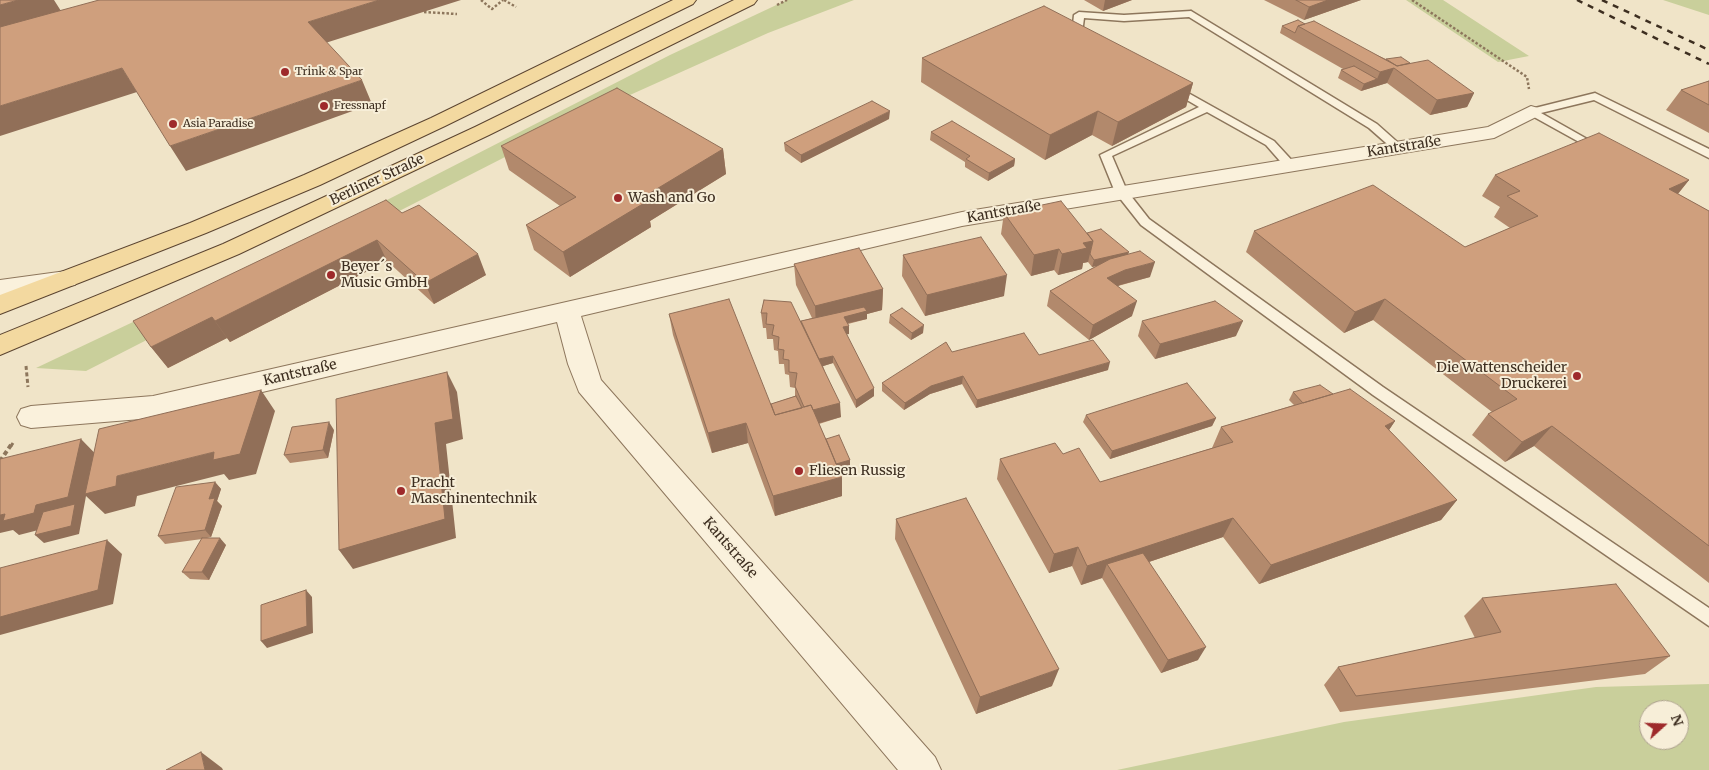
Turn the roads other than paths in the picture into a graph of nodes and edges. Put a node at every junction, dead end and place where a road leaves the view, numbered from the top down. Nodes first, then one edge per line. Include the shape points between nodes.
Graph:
1 (687, 0) edge
2 (748, 0) edge
3 (1095, 44) edge
4 (1164, 83) edge
5 (1208, 107) junction
6 (1531, 112) junction
7 (1398, 148) junction
8 (1709, 154) edge
9 (1608, 156) edge
10 (1291, 166) junction
11 (1120, 192) junction
12 (67, 279) junction
13 (0, 288) edge
14 (0, 305) edge
15 (566, 310) junction
16 (0, 346) edge
17 (30, 417) dead end
18 (1709, 618) edge
19 (922, 770) edge

1 - 12 main road, Berliner Straße via 312,180
2 - 16 main road, Berliner Straße via 482,131 231,249
3 - 7 lane via 1077,34 1079,15 1116,18 1191,14 1373,126
4 - 5 lane
5 - 10 lane via 1270,144
5 - 11 lane via 1106,155
6 - 7 street, Kantstraße via 1494,132
6 - 8 lane via 1595,96
6 - 9 lane
7 - 10 street, Kantstraße
10 - 11 street, Kantstraße
11 - 15 street, Kantstraße via 962,219
11 - 18 lane via 1145,222 1378,391
12 - 13 street
12 - 14 main road, Berliner Straße
15 - 17 street, Kantstraße via 153,407
15 - 19 street, Kantstraße via 589,385

